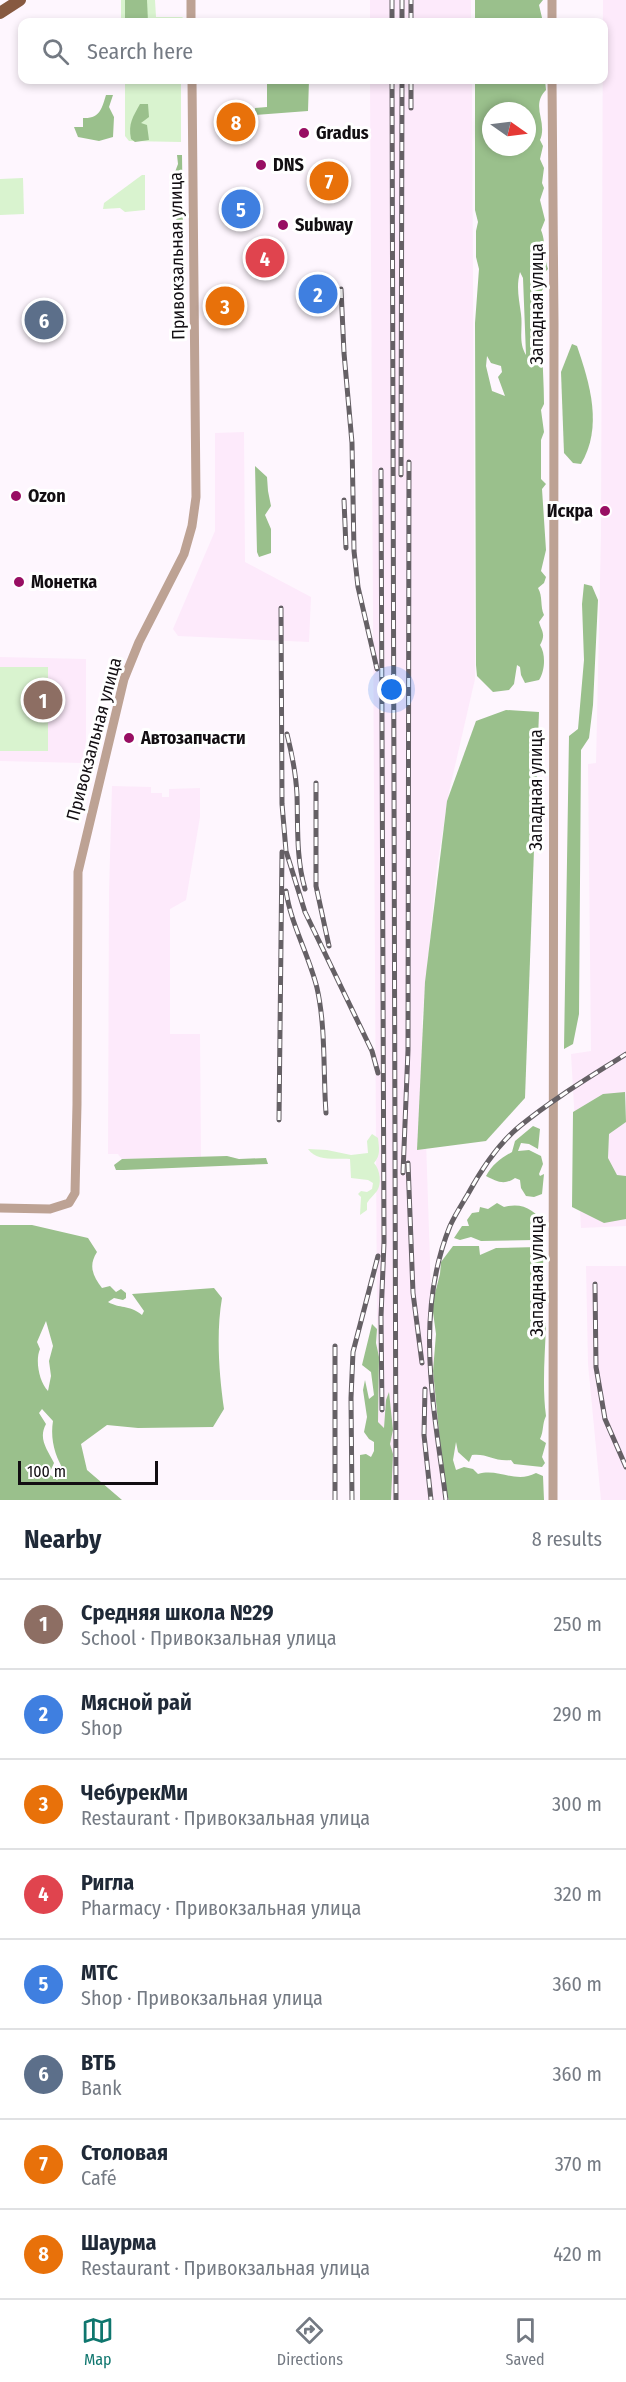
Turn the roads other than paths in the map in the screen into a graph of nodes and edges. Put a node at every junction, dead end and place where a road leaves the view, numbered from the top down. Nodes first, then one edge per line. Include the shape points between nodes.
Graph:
1 (20, 0) edge
2 (190, 0) edge
3 (552, 0) edge
4 (0, 13) edge
5 (191, 18) edge
6 (552, 18) edge
7 (192, 84) edge
8 (552, 84) edge
9 (0, 1208) edge
10 (553, 1500) edge

1 - 4 main road
2 - 5 street
3 - 6 street
7 - 9 street, Привокзальная улица via 192,526 184,554 124,679 78,872 75,1193 69,1203 50,1209
8 - 10 street, Западная улица

